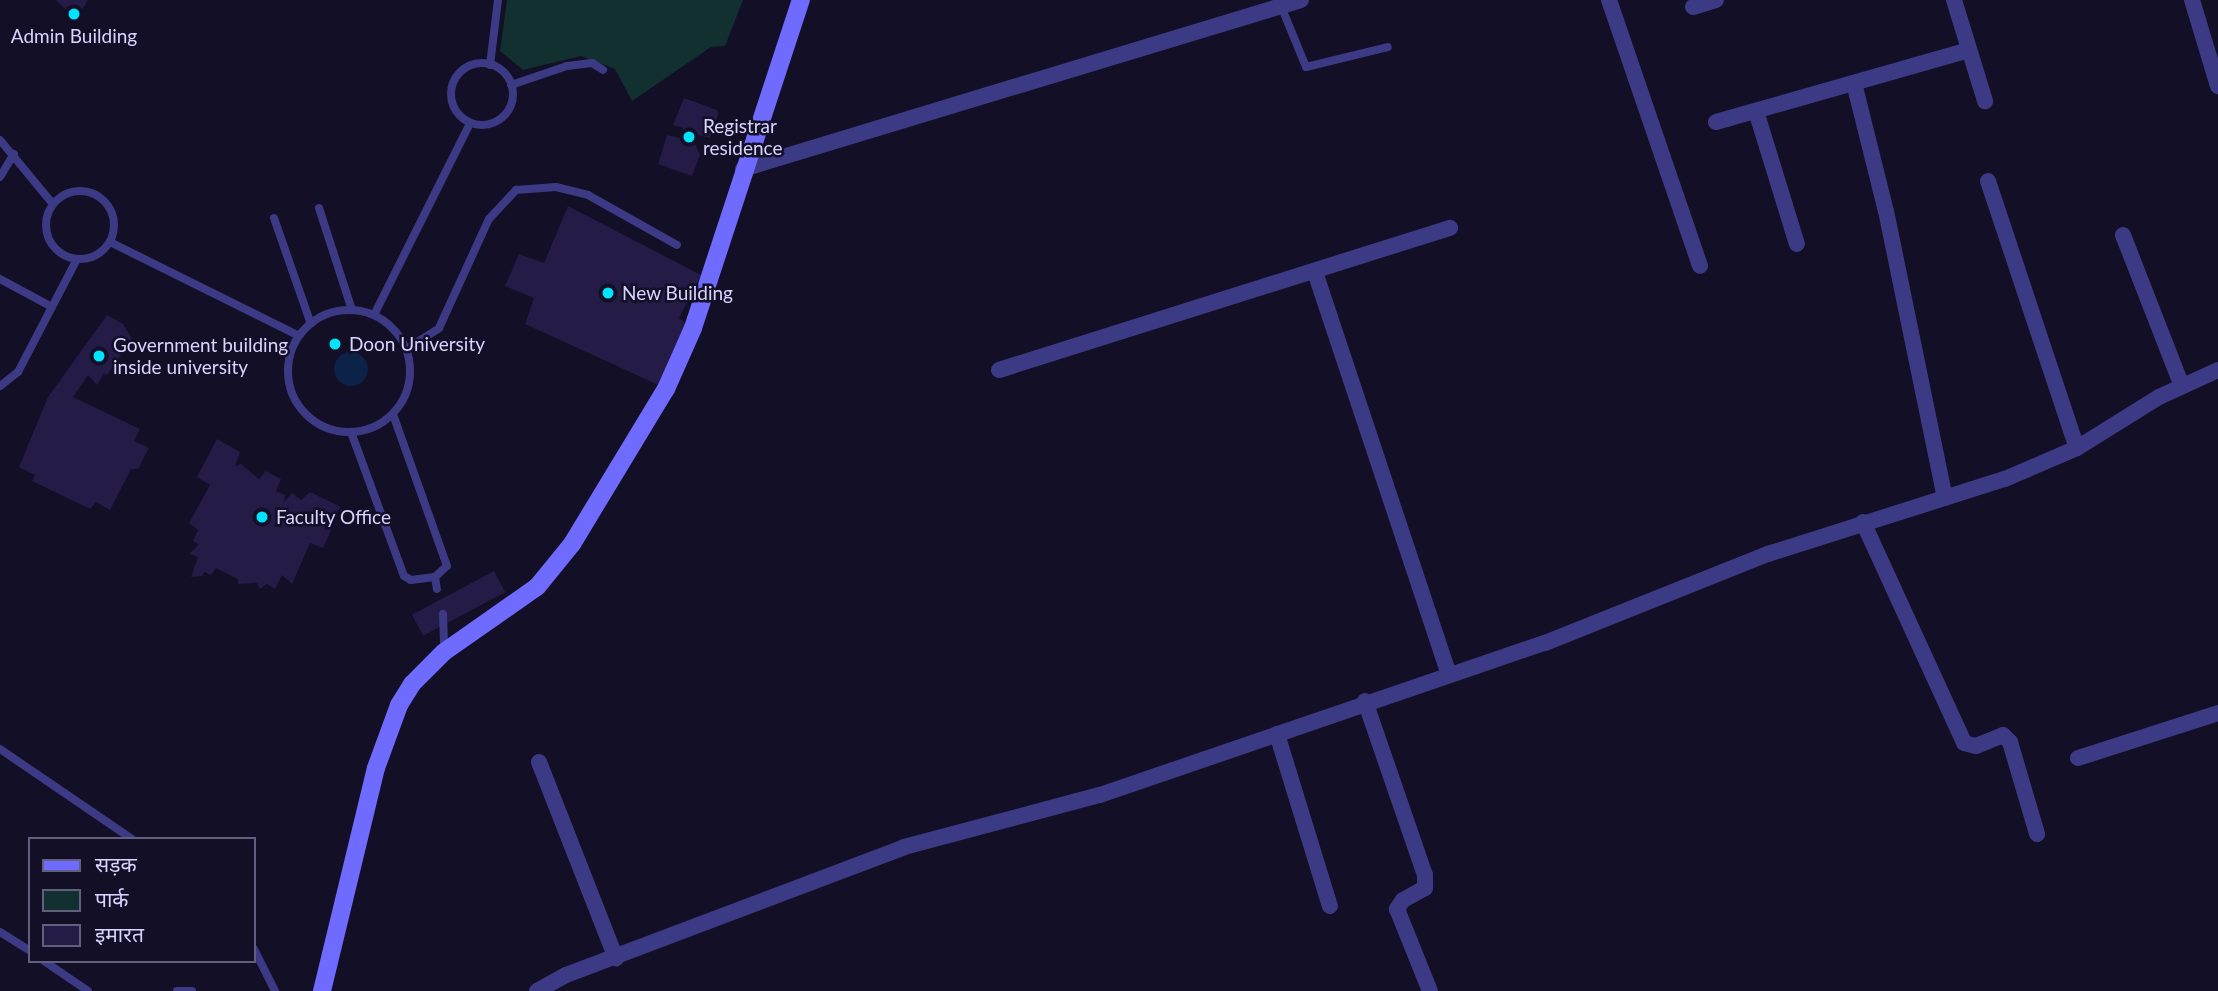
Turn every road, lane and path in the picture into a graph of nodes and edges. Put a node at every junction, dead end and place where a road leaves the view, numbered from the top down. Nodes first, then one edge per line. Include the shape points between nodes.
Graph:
1 (498, 0) edge
2 (801, 0) edge
3 (1301, 0) edge
4 (1609, 0) edge
5 (1716, 0) edge
6 (1954, 0) edge
7 (2192, 0) edge
8 (1281, 6) junction
9 (1693, 7) dead end
10 (1388, 47) dead end
11 (1969, 50) junction
12 (490, 65) junction
13 (603, 71) dead end
14 (1854, 83) junction
15 (511, 85) junction
16 (2218, 86) edge
17 (1985, 101) dead end
18 (1756, 111) junction
19 (1716, 122) dead end
20 (470, 123) junction
21 (0, 139) edge
22 (14, 153) junction
23 (743, 169) junction
24 (0, 177) edge
25 (1989, 181) dead end
26 (52, 204) junction
27 (319, 208) dead end
28 (274, 218) dead end
29 (1450, 228) dead end
30 (2123, 235) dead end
31 (110, 242) junction
32 (1797, 244) dead end
33 (677, 245) dead end
34 (77, 259) junction
35 (1700, 266) dead end
36 (1315, 272) junction
37 (0, 279) edge
38 (52, 307) junction
39 (352, 310) junction
40 (374, 316) junction
41 (311, 324) junction
42 (299, 336) junction
43 (406, 349) junction
44 (999, 370) dead end
45 (2218, 370) edge
46 (0, 386) edge
47 (2182, 386) junction
48 (393, 414) junction
49 (351, 432) junction
50 (2077, 448) junction
51 (1945, 498) junction
52 (1863, 522) junction
53 (435, 578) junction
54 (437, 589) dead end
55 (443, 614) dead end
56 (444, 652) junction
57 (1449, 675) junction
58 (1365, 701) junction
59 (2218, 713) edge
60 (1277, 734) junction
61 (0, 749) edge
62 (2078, 758) dead end
63 (539, 762) dead end
64 (2037, 834) dead end
65 (129, 837) edge
66 (1330, 906) dead end
67 (0, 932) edge
68 (28, 950) edge
69 (256, 953) edge
70 (617, 958) junction
71 (47, 963) edge
72 (88, 991) edge
73 (177, 991) edge
74 (192, 991) edge
75 (275, 991) edge
76 (322, 991) edge
77 (537, 991) edge
78 (1430, 991) edge

1 - 12 lane
2 - 23 main road
3 - 8 street
4 - 35 street
5 - 9 street
6 - 11 street
7 - 16 street
8 - 10 lane via 1306,67
8 - 23 street
11 - 14 street
11 - 17 street
12 - 15 lane
12 - 20 lane via 461,71 451,89 454,109
13 - 15 lane via 592,63 567,66
14 - 18 street
14 - 51 street via 1886,211
15 - 20 lane via 506,114 489,124
18 - 19 street
18 - 32 street
20 - 40 lane
21 - 22 lane
22 - 24 lane
22 - 26 lane
23 - 56 main road via 693,328 666,388 572,544 537,587
25 - 50 street
26 - 31 lane via 79,191 99,196 112,212
26 - 34 lane via 46,221 48,239 60,253
27 - 39 lane
28 - 41 lane
29 - 36 street
30 - 47 street
31 - 34 lane via 96,255
31 - 42 lane
33 - 43 lane via 588,195 556,187 516,190 489,219 439,328
34 - 38 lane
36 - 44 street
36 - 57 street
37 - 38 lane
38 - 46 lane via 18,372
39 - 40 lane
39 - 41 lane
40 - 43 lane via 394,330
41 - 42 lane
42 - 49 lane via 289,361 296,400 313,421
43 - 48 lane via 408,383
45 - 47 street
47 - 50 street
48 - 49 lane via 367,430
48 - 53 lane via 447,566
49 - 53 lane via 404,576 411,580
50 - 51 street
51 - 52 street
52 - 57 street
52 - 64 street via 1964,743 1976,746 2003,735 2010,742
53 - 54 lane
55 - 56 lane
56 - 76 main road via 412,684 399,705 376,768
57 - 58 street
58 - 60 street
58 - 78 street via 1425,875 1425,888 1403,900 1397,909
59 - 62 street
60 - 66 street
60 - 70 street via 1100,795 904,847
61 - 65 lane
63 - 70 street
67 - 68 lane
69 - 75 lane
70 - 77 street
71 - 72 lane
73 - 74 lane

